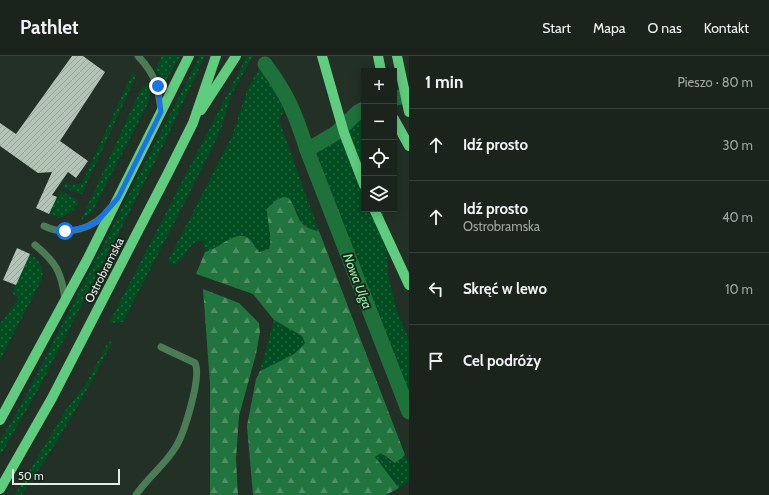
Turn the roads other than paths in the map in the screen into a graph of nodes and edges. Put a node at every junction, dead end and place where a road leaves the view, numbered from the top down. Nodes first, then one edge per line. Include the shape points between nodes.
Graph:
1 (138, 56) edge
2 (189, 56) edge
3 (216, 56) edge
4 (236, 56) edge
5 (322, 56) edge
6 (378, 56) edge
7 (397, 56) edge
8 (380, 68) edge
9 (409, 111) edge
10 (161, 112) junction
11 (193, 123) junction
12 (397, 124) edge
13 (409, 146) edge
14 (361, 177) edge
15 (118, 198) junction
16 (375, 212) edge
17 (44, 226) dead end
18 (35, 245) dead end
19 (409, 285) edge
20 (65, 302) junction
21 (161, 347) dead end
22 (0, 420) edge
23 (0, 488) edge
24 (136, 495) edge

1 - 10 lane via 152,71 158,86
2 - 10 main road, Ostrobramska
3 - 11 main road, Ostrobramska
4 - 11 main road
5 - 14 main road via 344,133
6 - 8 main road
7 - 9 main road
10 - 15 main road, Ostrobramska
11 - 23 main road, Ostrobramska via 52,398
12 - 13 main road
15 - 17 lane via 103,216 86,227 65,231
15 - 20 main road, Ostrobramska
16 - 19 main road
18 - 20 lane via 55,264 63,282
20 - 22 main road, Ostrobramska
21 - 24 lane via 195,363 197,384 176,448

